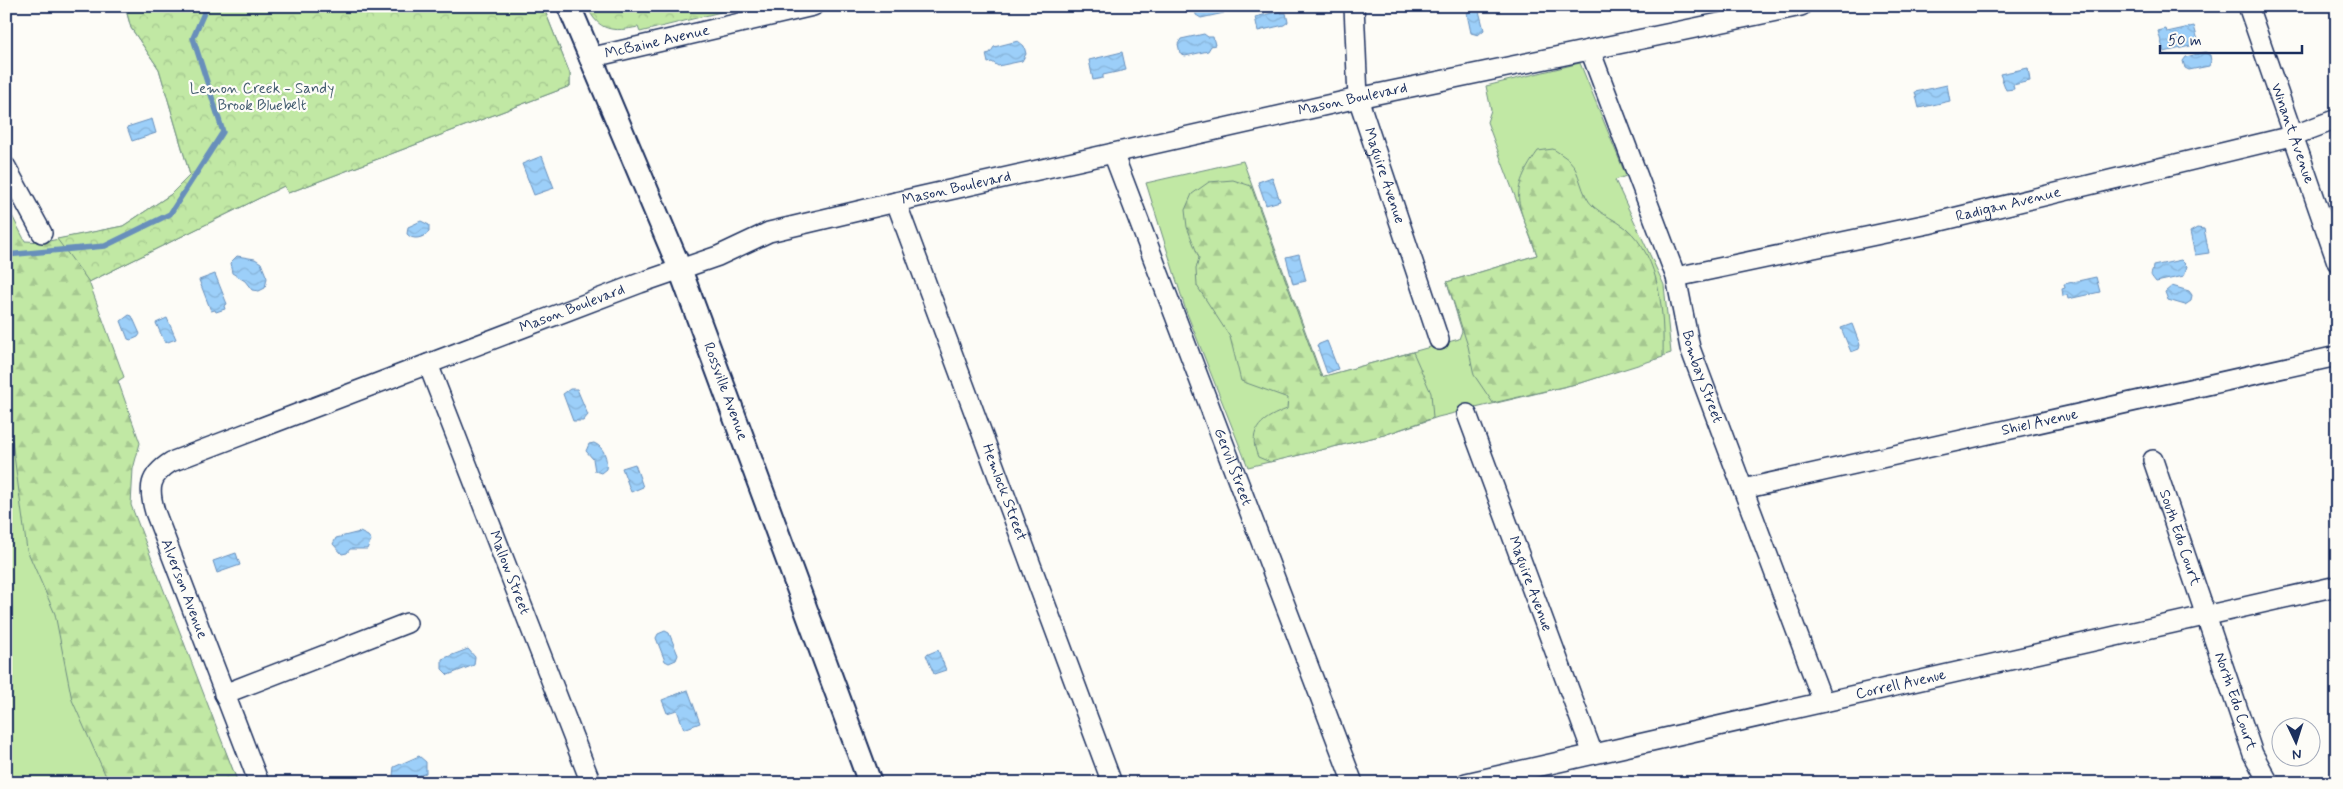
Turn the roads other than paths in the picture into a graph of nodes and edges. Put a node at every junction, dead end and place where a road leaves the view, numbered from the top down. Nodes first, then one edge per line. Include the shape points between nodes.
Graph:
1 (569, 6) edge
2 (812, 6) edge
3 (1354, 6) edge
4 (1801, 6) edge
5 (2248, 6) edge
6 (1590, 50) junction
7 (589, 58) junction
8 (1358, 98) junction
9 (2337, 119) edge
10 (2292, 136) junction
11 (1112, 153) junction
12 (6, 167) edge
13 (896, 202) junction
14 (42, 234) dead end
15 (2337, 262) edge
16 (680, 269) junction
17 (1676, 277) junction
18 (1439, 340) dead end
19 (2337, 356) edge
20 (428, 364) junction
21 (1467, 414) dead end
22 (2153, 460) dead end
23 (151, 482) joint
24 (1743, 489) junction
25 (2337, 586) edge
26 (2207, 616) junction
27 (407, 624) dead end
28 (224, 694) junction
29 (1823, 702) junction
30 (1593, 754) junction
31 (259, 783) edge
32 (591, 783) edge
33 (870, 783) edge
34 (1112, 783) edge
35 (1353, 783) edge
36 (1466, 783) edge
37 (2269, 783) edge

1 - 7 street, Rossville Avenue
2 - 7 street, McBaine Avenue
3 - 8 street, Maguire Avenue
4 - 6 street, Mason Boulevard
5 - 10 street, Winant Avenue
6 - 8 street, Mason Boulevard
6 - 17 street, Bombay Street
7 - 16 street, Rossville Avenue
8 - 11 street, Mason Boulevard
8 - 18 street, Maguire Avenue
9 - 10 street, Radigan Avenue
10 - 15 street, Winant Avenue
10 - 17 street, Radigan Avenue via 1928,224
11 - 13 street, Mason Boulevard
11 - 35 street, Gervil Street
12 - 14 street
13 - 16 street, Mason Boulevard via 769,232 718,256
13 - 34 street, Hemlock Street
16 - 20 street, Mason Boulevard
16 - 33 street, Rossville Avenue
17 - 24 street, Bombay Street via 1690,348
19 - 24 street, Shiel Avenue
20 - 23 street, Mason Boulevard via 171,462 159,470
20 - 32 street, Mallow Street
21 - 30 street, Maguire Avenue
22 - 26 street, South Edo Court
23 - 28 street, Alverson Avenue via 155,512
24 - 29 street, Bombay Street
25 - 26 street, Correll Avenue
26 - 29 street, Correll Avenue
26 - 37 street, North Edo Court via 2253,754
27 - 28 street
28 - 31 street, Alverson Avenue
29 - 30 street, Correll Avenue
30 - 36 street, Correll Avenue

